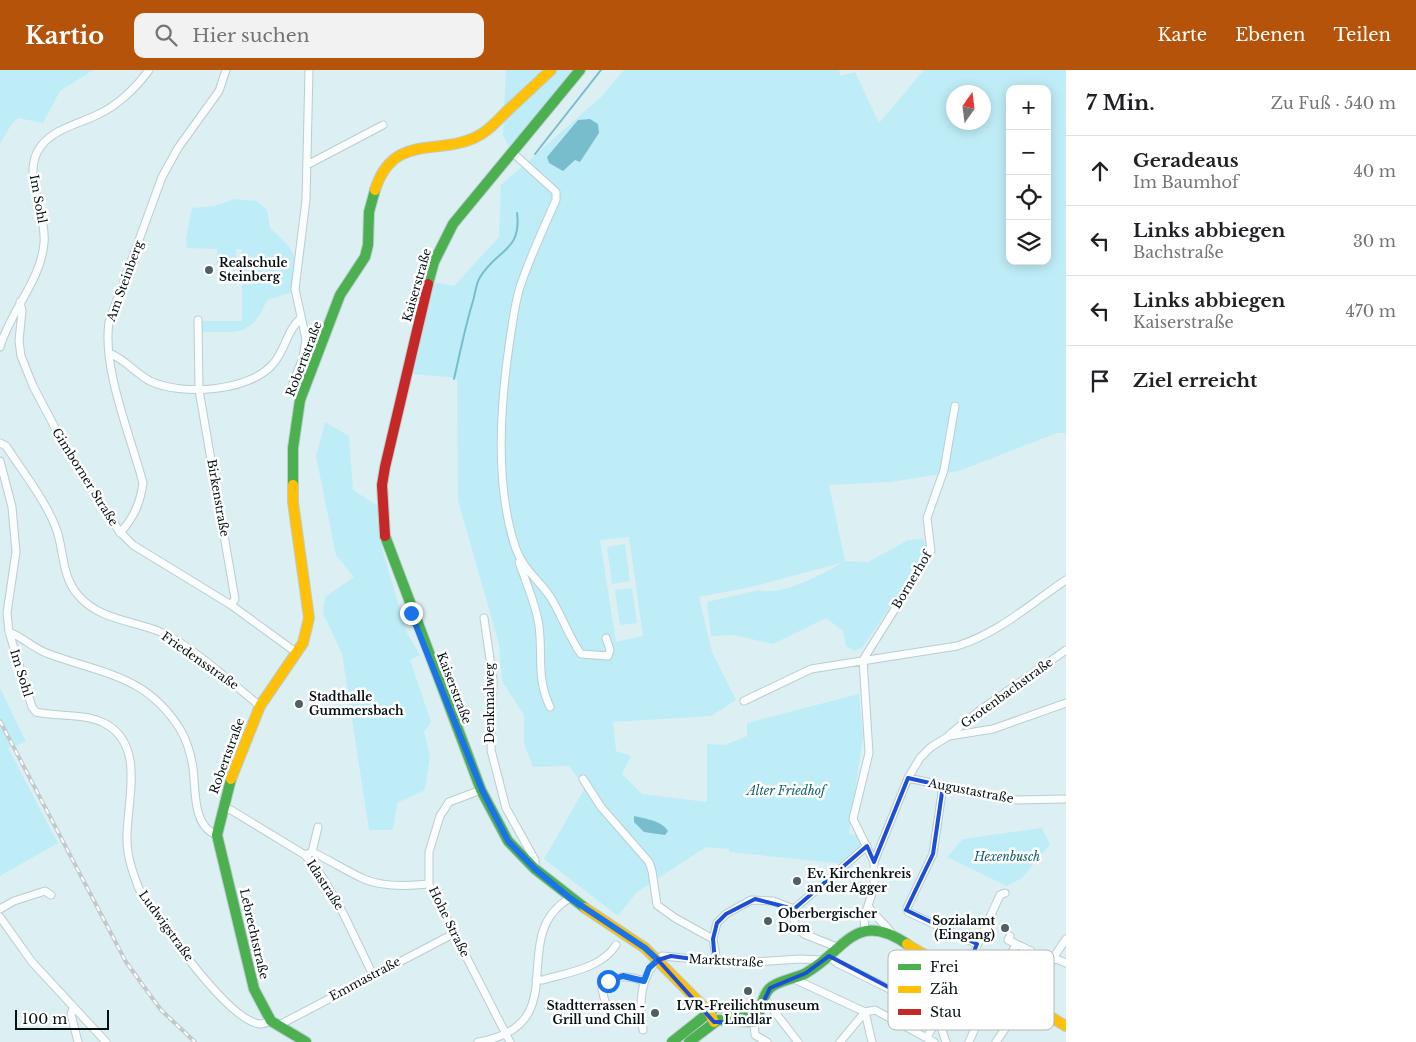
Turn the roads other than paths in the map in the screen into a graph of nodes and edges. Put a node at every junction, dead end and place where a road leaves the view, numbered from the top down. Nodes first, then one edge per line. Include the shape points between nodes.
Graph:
1 (148, 70) edge
2 (226, 70) edge
3 (309, 70) edge
4 (551, 70) edge
5 (580, 70) edge
6 (383, 125) dead end
7 (512, 152) junction
8 (307, 165) junction
9 (20, 302) junction
10 (300, 319) junction
11 (198, 320) dead end
12 (0, 348) edge
13 (109, 353) junction
14 (199, 390) junction
15 (300, 400) junction
16 (955, 406) dead end
17 (0, 443) edge
18 (0, 461) edge
19 (120, 533) junction
20 (517, 550) junction
21 (1066, 580) edge
22 (4, 594) edge
23 (231, 605) junction
24 (484, 618) dead end
25 (9, 632) junction
26 (606, 638) dead end
27 (1066, 650) edge
28 (297, 653) junction
29 (863, 660) junction
30 (744, 701) dead end
31 (1066, 704) edge
32 (260, 706) junction
33 (32, 707) joint
34 (550, 707) dead end
35 (949, 736) junction
36 (908, 778) junction
37 (583, 780) dead end
38 (943, 786) junction
39 (482, 790) junction
40 (1064, 799) dead end
41 (222, 808) junction
42 (318, 827) dead end
43 (218, 835) junction
44 (867, 846) junction
45 (308, 854) junction
46 (874, 862) junction
47 (535, 869) junction
48 (429, 884) junction
49 (1005, 893) dead end
50 (51, 896) dead end
51 (570, 898) junction
52 (868, 906) junction
53 (0, 909) edge
54 (794, 909) junction
55 (0, 918) edge
56 (865, 930) junction
57 (453, 934) junction
58 (892, 934) junction
59 (1010, 936) dead end
60 (713, 939) junction
61 (1066, 939) edge
62 (977, 944) junction
63 (1016, 944) junction
64 (616, 945) dead end
65 (839, 948) junction
66 (916, 950) edge
67 (974, 950) edge
68 (1013, 950) edge
69 (1029, 950) edge
70 (827, 958) junction
71 (1054, 958) joint
72 (658, 960) junction
73 (717, 962) junction
74 (1066, 963) edge
75 (373, 975) junction
76 (794, 979) junction
77 (536, 980) junction
78 (644, 981) junction
79 (888, 988) edge
80 (764, 998) junction
81 (73, 1008) junction
82 (760, 1009) junction
83 (606, 1010) dead end
84 (709, 1012) junction
85 (865, 1012) junction
86 (888, 1017) edge
87 (1054, 1020) edge
88 (714, 1022) junction
89 (754, 1022) junction
90 (275, 1024) junction
91 (1066, 1026) edge
92 (643, 1030) dead end
93 (914, 1030) edge
94 (931, 1030) edge
95 (942, 1030) edge
96 (974, 1030) edge
97 (1004, 1030) edge
98 (927, 1037) junction
99 (508, 1039) edge
100 (78, 1042) edge
101 (106, 1042) edge
102 (306, 1042) edge
103 (478, 1042) edge
104 (672, 1042) edge
105 (689, 1042) edge
106 (766, 1042) edge
107 (798, 1042) edge
108 (840, 1042) edge
109 (872, 1042) edge
110 (934, 1042) edge
111 (946, 1042) edge
112 (968, 1042) edge
113 (996, 1042) edge

1 - 9 street, Im Sohl via 127,94 99,114 52,135 40,147 33,170 45,241 36,272
2 - 13 street, Am Steinberg via 219,91 162,176 109,322
3 - 8 street
4 - 15 street, Robertstraße via 484,133 468,141 416,148 396,156 379,178 369,212 365,257 340,295
5 - 7 street, Kaiserstraße
6 - 8 street
7 - 20 street via 556,192 556,200 521,284 504,383 501,411 504,492
7 - 39 street, Kaiserstraße via 453,224 434,262 382,485 385,536 392,559
8 - 10 street via 295,289
9 - 12 street, Im Sohl
9 - 19 street, Gimborner Straße via 21,356 33,386 59,436
10 - 14 street via 293,325 273,365 258,377 240,384
10 - 15 street via 306,339 305,350 293,389
11 - 14 street, Birkenstraße
13 - 14 street via 119,356 150,381 168,387
13 - 19 street, Am Steinberg via 143,483 140,503
14 - 23 street, Birkenstraße via 235,599
15 - 28 street, Robertstraße via 293,448 293,502 309,618
16 - 29 street, Bornerhof via 944,470 927,518 931,552
17 - 32 street, Friedensstraße via 6,446 49,514 57,530 70,584 78,595 106,616 164,633
18 - 22 street, Im Sohl via 15,528 16,552
19 - 23 street, Gimborner Straße via 133,545
20 - 26 street via 550,597 571,640 582,654 608,656 610,650
20 - 34 street via 538,620 543,692
21 - 29 street via 1015,618 978,639 957,646
22 - 25 street, Im Sohl
23 - 28 street, Gimborner Straße
24 - 47 street, Denkmalweg via 493,680 491,750 506,808 535,860
25 - 33 street, Im Sohl
25 - 43 street via 47,654 124,677 161,703 188,744 200,818 211,832
27 - 35 street, Grotenbachstraße
28 - 32 street, Robertstraße
29 - 30 street via 811,669
29 - 44 street via 869,753 853,819
31 - 35 street via 993,729
32 - 41 street, Robertstraße via 237,760
33 - 90 street, Ludwigstraße via 36,712 104,723 125,743 132,768 127,842 139,888 218,996 240,1015 260,1024
35 - 36 street, Grotenbachstraße via 920,758
36 - 38 street, Augustastraße
36 - 46 street, Grotenbachstraße
37 - 60 street via 601,807 649,862 657,904
38 - 40 street, Augustastraße via 1011,800
38 - 62 street via 933,854 907,908 908,912
39 - 47 street, Kaiserstraße via 508,841
39 - 48 street, Hohe Straße via 449,802 440,816 429,852
41 - 43 street, Lebrechtstraße
41 - 45 street, Idastraße
42 - 45 street
43 - 90 street, Lebrechtstraße via 254,990
44 - 46 street
44 - 54 street
45 - 48 street via 339,864 364,879 385,884
45 - 75 street, Idastraße via 344,915
46 - 52 street via 874,888
47 - 51 street, Kaiserstraße
48 - 57 street, Hohe Straße
49 - 62 street via 1000,895
50 - 53 street via 45,891
51 - 72 street, Kaiserstraße
51 - 77 street via 560,904 545,929 536,957
52 - 56 street
52 - 58 street
54 - 60 street via 774,901 751,900 717,923
54 - 65 street via 795,926 804,934
55 - 81 street via 32,962
56 - 58 street
56 - 65 street
57 - 75 street, Emmastraße
57 - 99 street, Hohe Straße
58 - 66 street
59 - 63 street via 1008,940
60 - 73 street
61 - 71 street
62 - 67 street
63 - 68 street
63 - 69 street
64 - 77 street via 590,966
65 - 70 street
70 - 73 street, Marktstraße via 754,964
70 - 76 street
70 - 79 street
71 - 74 street
72 - 73 street, Marktstraße via 662,956 672,956
72 - 78 street via 649,968
72 - 84 street, Kaiserstraße
75 - 90 street, Emmastraße via 283,1023
76 - 80 street via 772,986
76 - 85 street
77 - 99 street via 536,995 530,1012
78 - 83 street via 623,976 608,981 602,989
78 - 92 street via 641,997
80 - 82 street
80 - 107 street
81 - 100 street via 71,1014
81 - 101 street
82 - 84 street via 716,1008
82 - 89 street
84 - 88 street, Kaiserstraße
84 - 104 street
85 - 86 street via 875,1010
85 - 108 street
85 - 109 street
87 - 91 street
88 - 89 street
88 - 105 street
89 - 106 street via 755,1035
90 - 102 street
93 - 98 street
94 - 98 street
95 - 111 street
96 - 112 street
97 - 113 street
98 - 110 street
99 - 103 street

